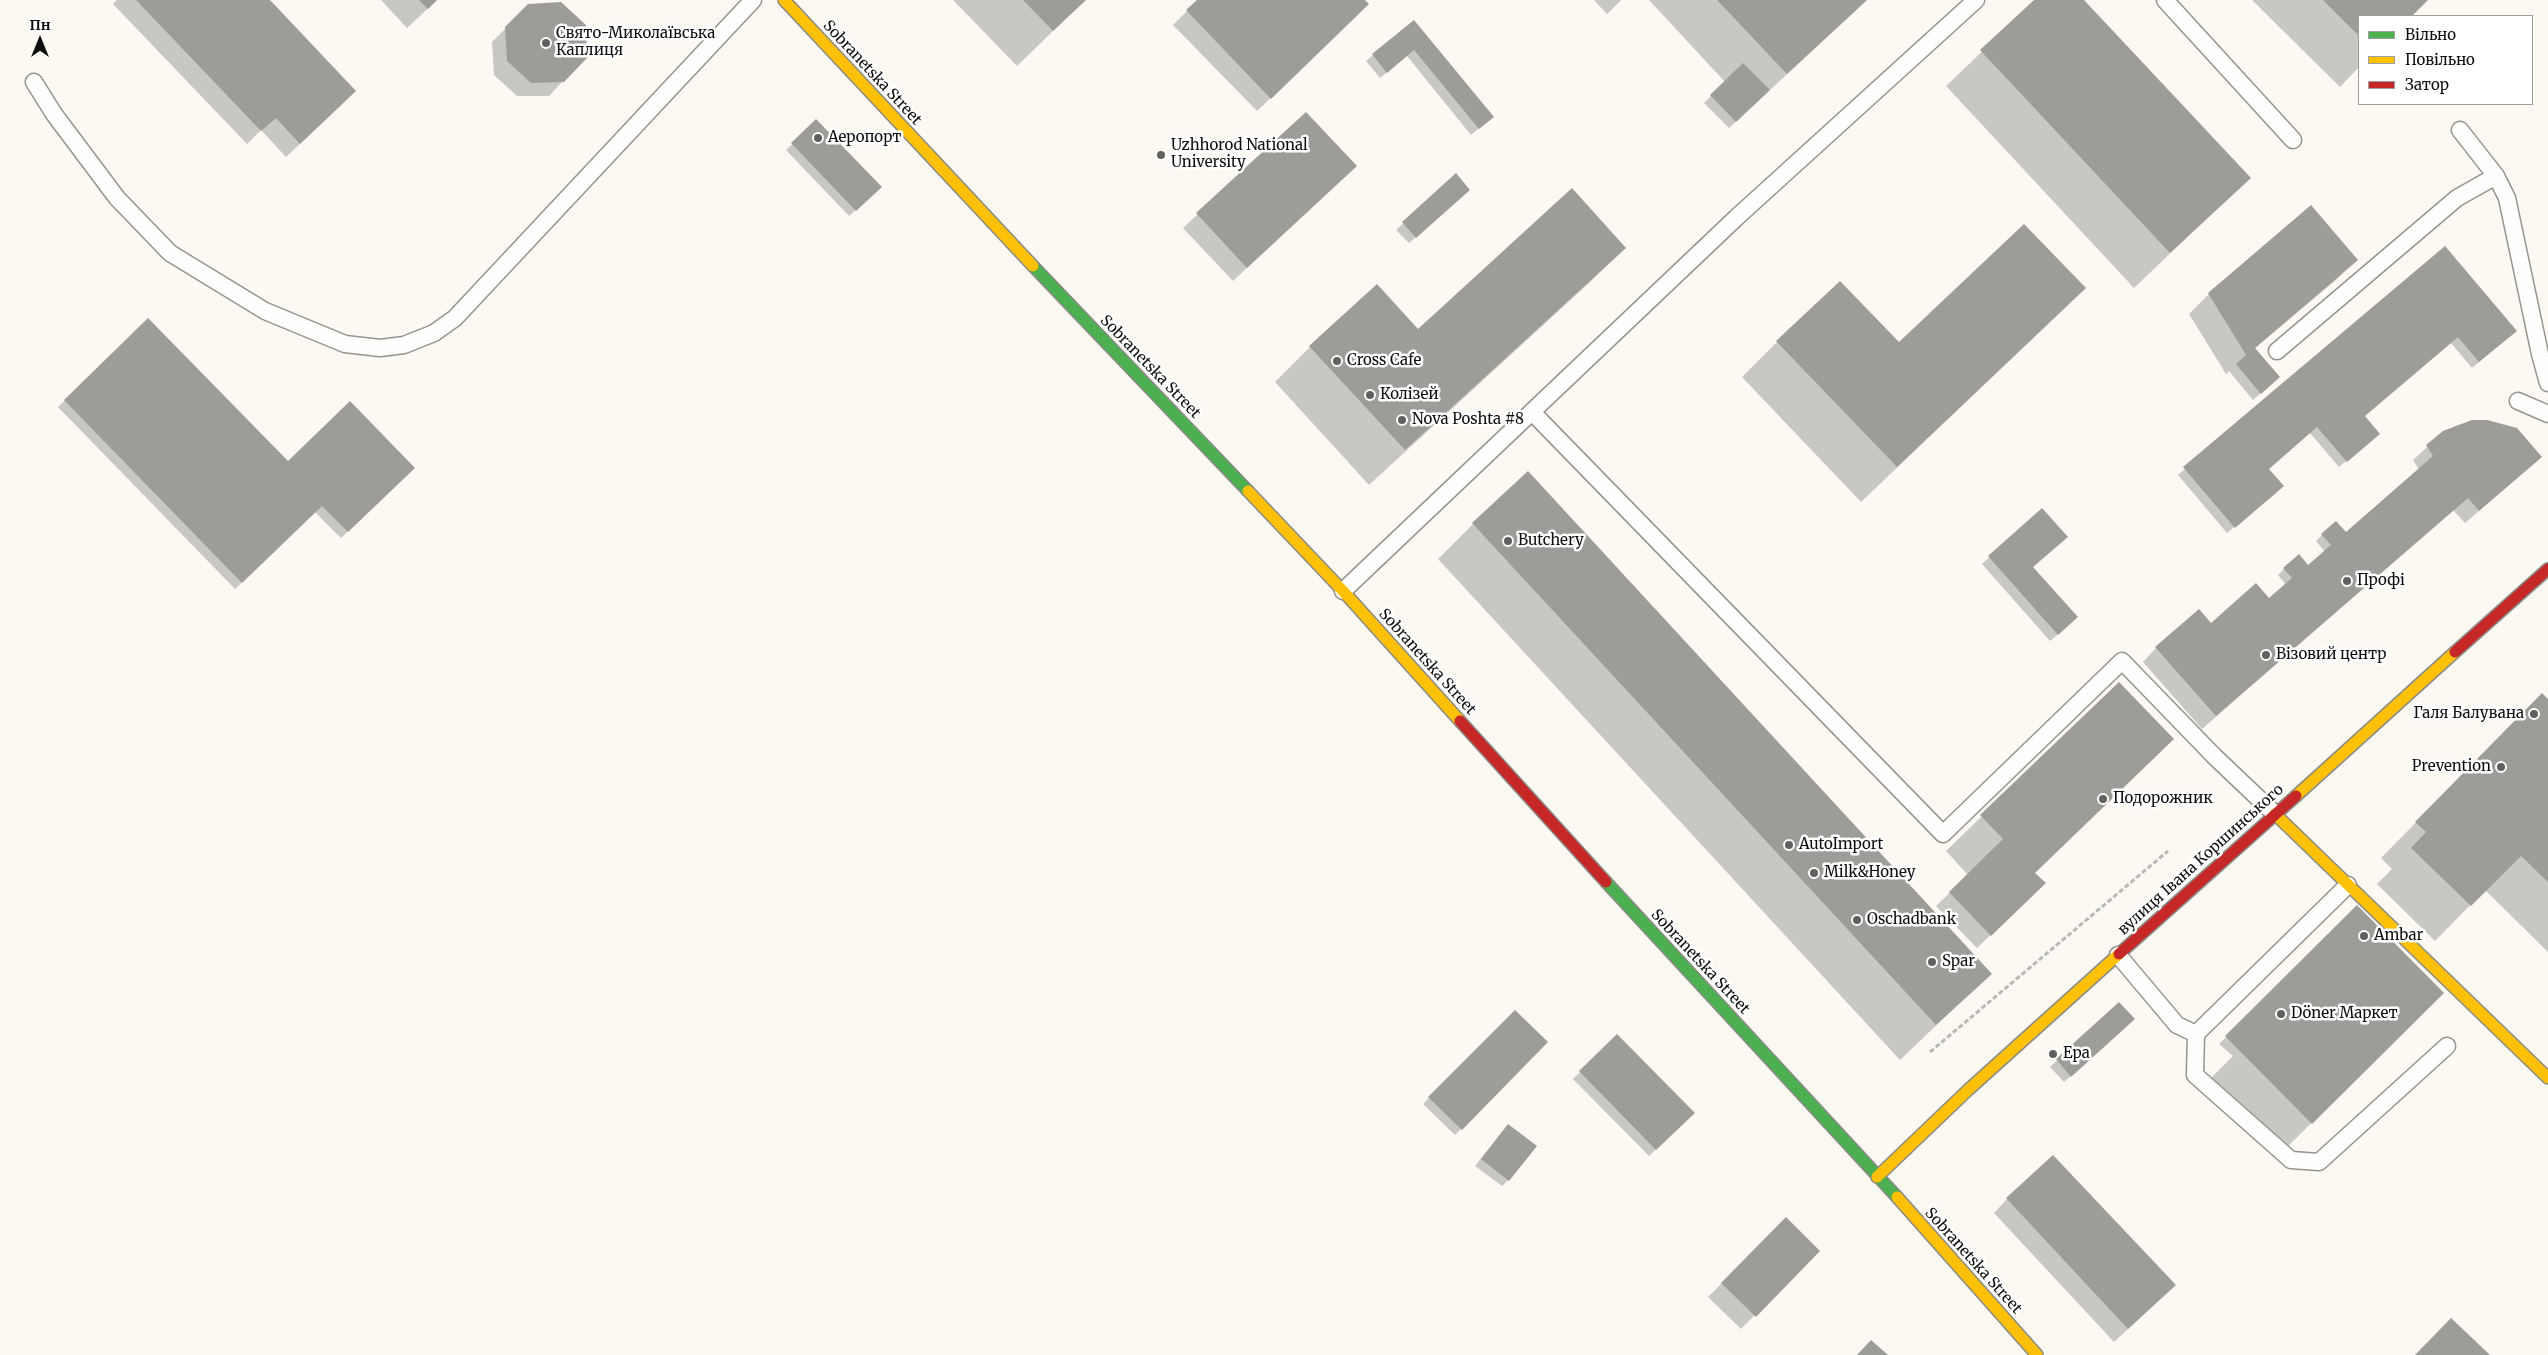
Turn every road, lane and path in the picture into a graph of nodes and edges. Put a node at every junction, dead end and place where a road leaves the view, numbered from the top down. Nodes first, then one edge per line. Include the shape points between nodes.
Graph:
1 (753, 0) edge
2 (784, 0) edge
3 (1976, 0) edge
4 (2165, 0) edge
5 (34, 82) dead end
6 (2460, 130) dead end
7 (2293, 140) dead end
8 (2496, 176) junction
9 (2277, 351) dead end
10 (2548, 383) edge
11 (2518, 401) dead end
12 (1532, 412) junction
13 (2548, 414) edge
14 (2548, 569) edge
15 (1343, 591) junction
16 (2275, 814) junction
17 (2168, 851) dead end
18 (2348, 885) junction
19 (2118, 955) junction
20 (2196, 1034) junction
21 (2447, 1046) dead end
22 (1930, 1052) dead end
23 (2548, 1078) edge
24 (1877, 1177) junction
25 (2037, 1355) edge

1 - 5 lane via 455,318 434,333 411,342 380,348 345,344 265,311 170,253 117,198
2 - 15 main road, Sobranetska Street
3 - 12 lane via 1736,217
4 - 7 lane
6 - 8 lane
8 - 9 lane via 2457,198
8 - 10 lane via 2507,198 2514,224
11 - 13 lane
12 - 15 lane
12 - 16 lane via 1943,834 2122,661
14 - 16 main road, вулиця Івана Коршинського
15 - 24 main road, Sobranetska Street
16 - 18 main road
16 - 19 main road, вулиця Івана Коршинського
17 - 22 path
18 - 20 lane
18 - 23 main road
19 - 20 lane via 2177,1025
19 - 24 main road, вулиця Івана Коршинського
20 - 21 lane via 2196,1075 2291,1160 2319,1162
24 - 25 main road, Sobranetska Street

